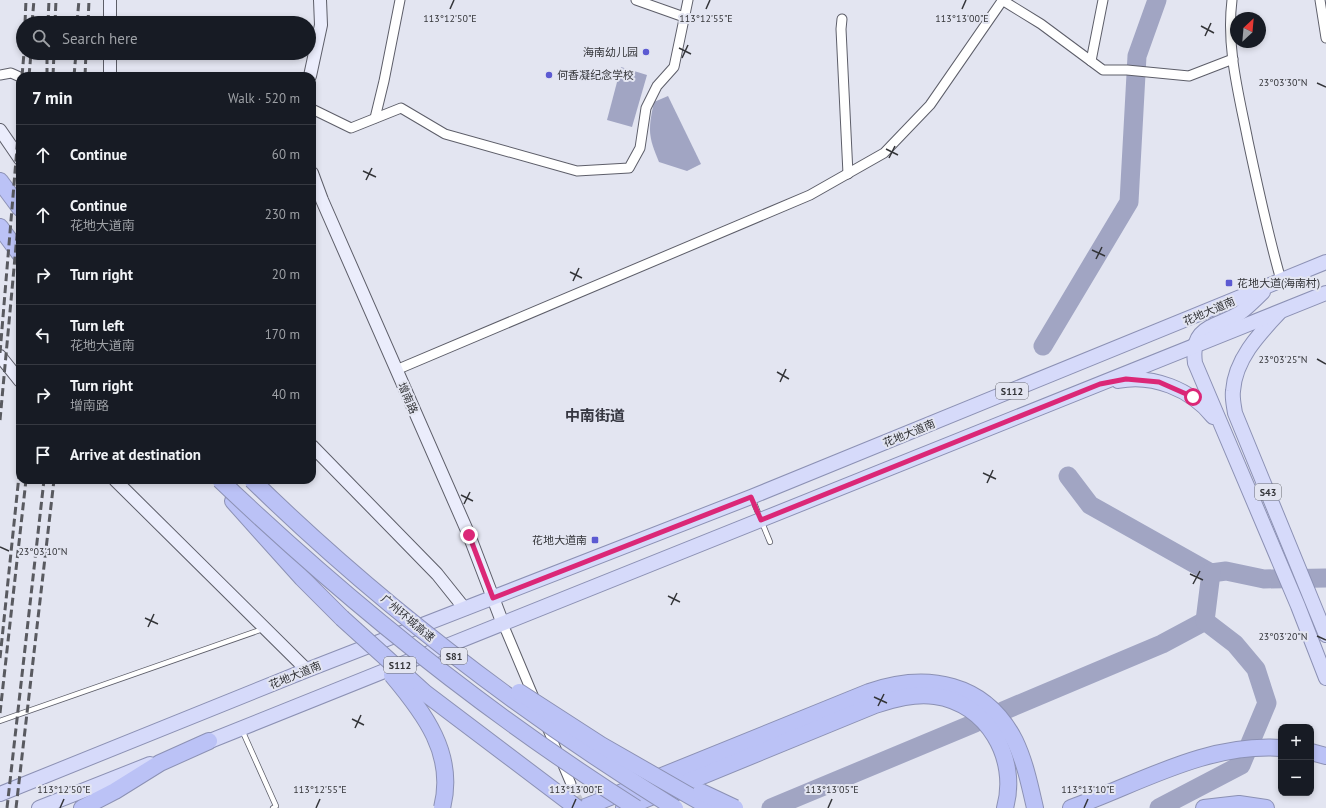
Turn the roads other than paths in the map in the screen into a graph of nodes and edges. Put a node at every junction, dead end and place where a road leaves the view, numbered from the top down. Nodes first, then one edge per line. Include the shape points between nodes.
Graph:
1 (110, 0) edge
2 (320, 0) edge
3 (400, 0) edge
4 (636, 0) edge
5 (688, 0) edge
6 (1104, 0) edge
7 (1232, 0) edge
8 (1320, 0) edge
9 (1002, 1) edge
10 (110, 16) edge
11 (684, 17) junction
12 (842, 19) dead end
13 (1326, 38) edge
14 (316, 48) edge
15 (1233, 59) junction
16 (110, 60) edge
17 (313, 60) edge
18 (1091, 61) junction
19 (110, 72) edge
20 (311, 72) edge
21 (0, 75) edge
22 (16, 75) edge
23 (316, 111) edge
24 (375, 118) junction
25 (0, 130) edge
26 (16, 153) edge
27 (848, 174) junction
28 (0, 182) edge
29 (316, 184) edge
30 (16, 203) edge
31 (0, 228) edge
32 (16, 249) edge
33 (1326, 262) edge
34 (1277, 282) junction
35 (1326, 293) edge
36 (1282, 310) junction
37 (1195, 346) junction
38 (0, 356) edge
39 (396, 370) junction
40 (16, 376) edge
41 (1100, 384) junction
42 (1225, 435) junction
43 (316, 450) edge
44 (119, 484) edge
45 (219, 484) edge
46 (224, 484) edge
47 (256, 484) edge
48 (751, 497) junction
49 (761, 520) junction
50 (770, 542) dead end
51 (362, 580) junction
52 (493, 598) junction
53 (466, 609) junction
54 (342, 618) junction
55 (502, 624) junction
56 (265, 628) junction
57 (1326, 635) edge
58 (307, 670) junction
59 (1326, 678) edge
60 (0, 720) edge
61 (242, 728) junction
62 (589, 738) junction
63 (208, 741) junction
64 (1278, 748) edge
65 (1314, 753) edge
66 (1326, 756) edge
67 (571, 784) tunnel mouth
68 (0, 794) edge
69 (39, 808) edge
70 (82, 808) edge
71 (273, 808) edge
72 (442, 808) edge
73 (577, 808) edge
74 (583, 808) edge
75 (624, 808) edge
76 (636, 808) edge
77 (675, 808) edge
78 (711, 808) edge
79 (735, 808) edge
80 (1005, 808) edge
81 (1035, 808) edge
82 (1071, 808) edge
83 (1204, 808) edge
84 (1266, 808) edge

1 - 10 street
2 - 14 street via 321,25
3 - 24 street
4 - 11 street
5 - 11 street
6 - 18 street
7 - 15 street via 1229,23
8 - 13 street
9 - 18 street via 1041,24
9 - 27 street via 930,105 884,153
11 - 24 street via 674,67 657,86 646,108 640,148 629,168 577,171 445,134 401,108
12 - 27 street
15 - 18 street via 1189,76 1103,70
15 - 34 street
16 - 19 street
17 - 20 street
21 - 22 street via 11,73
23 - 24 street via 351,128
25 - 26 street
27 - 39 street via 810,195
28 - 30 highway
29 - 39 street, 增南路
31 - 32 highway
33 - 34 main road, 花地大道南 / S112
34 - 36 main road via 1266,299 1272,306
34 - 37 main road via 1240,312 1210,326 1200,334
34 - 48 main road, 花地大道南 / S112
35 - 36 main road
36 - 37 main road
36 - 57 main road, S43 via 1251,345 1236,373 1232,392 1241,430
37 - 41 main road, S112
37 - 42 main road, S43 via 1195,363
38 - 40 street
39 - 52 street, 增南路 via 469,535
41 - 42 main road via 1126,379 1159,382 1193,397 1204,405
41 - 49 main road, S112
42 - 59 main road, S43
43 - 53 street via 437,574
44 - 56 street
45 - 54 highway via 302,578
46 - 76 highway, 广州环城高速 / S81, bridge via 311,563 460,687 553,754
47 - 51 highway, 广州环城高速 / S81, bridge
48 - 49 lane
48 - 52 main road, 花地大道南 / S112
49 - 50 lane
49 - 55 main road, S112
51 - 62 highway, bridge via 438,638
51 - 77 highway, 广州环城高速 / S81, bridge via 461,662 507,696
52 - 53 main road, 花地大道南 / S112
52 - 55 street, 增南路
53 - 58 main road, 花地大道南 / S112
54 - 72 highway, bridge via 411,698 429,724 444,765 446,786
54 - 73 highway, bridge via 420,688
55 - 61 main road, S112
55 - 67 street
56 - 58 street
56 - 60 lane
58 - 68 main road, 花地大道南 / S112
61 - 63 main road, S112
61 - 71 lane via 276,806
62 - 78 highway, bridge
62 - 79 highway, bridge
63 - 69 main road, S112
63 - 70 highway via 160,763
64 - 82 highway via 1236,749 1196,759
65 - 66 highway
74 - 81 highway via 869,692 898,684 936,682 958,688 977,698 996,714 1008,729 1018,749
75 - 80 highway via 875,705 923,695 941,697 964,706 995,735 1008,771
83 - 84 highway via 1239,804

